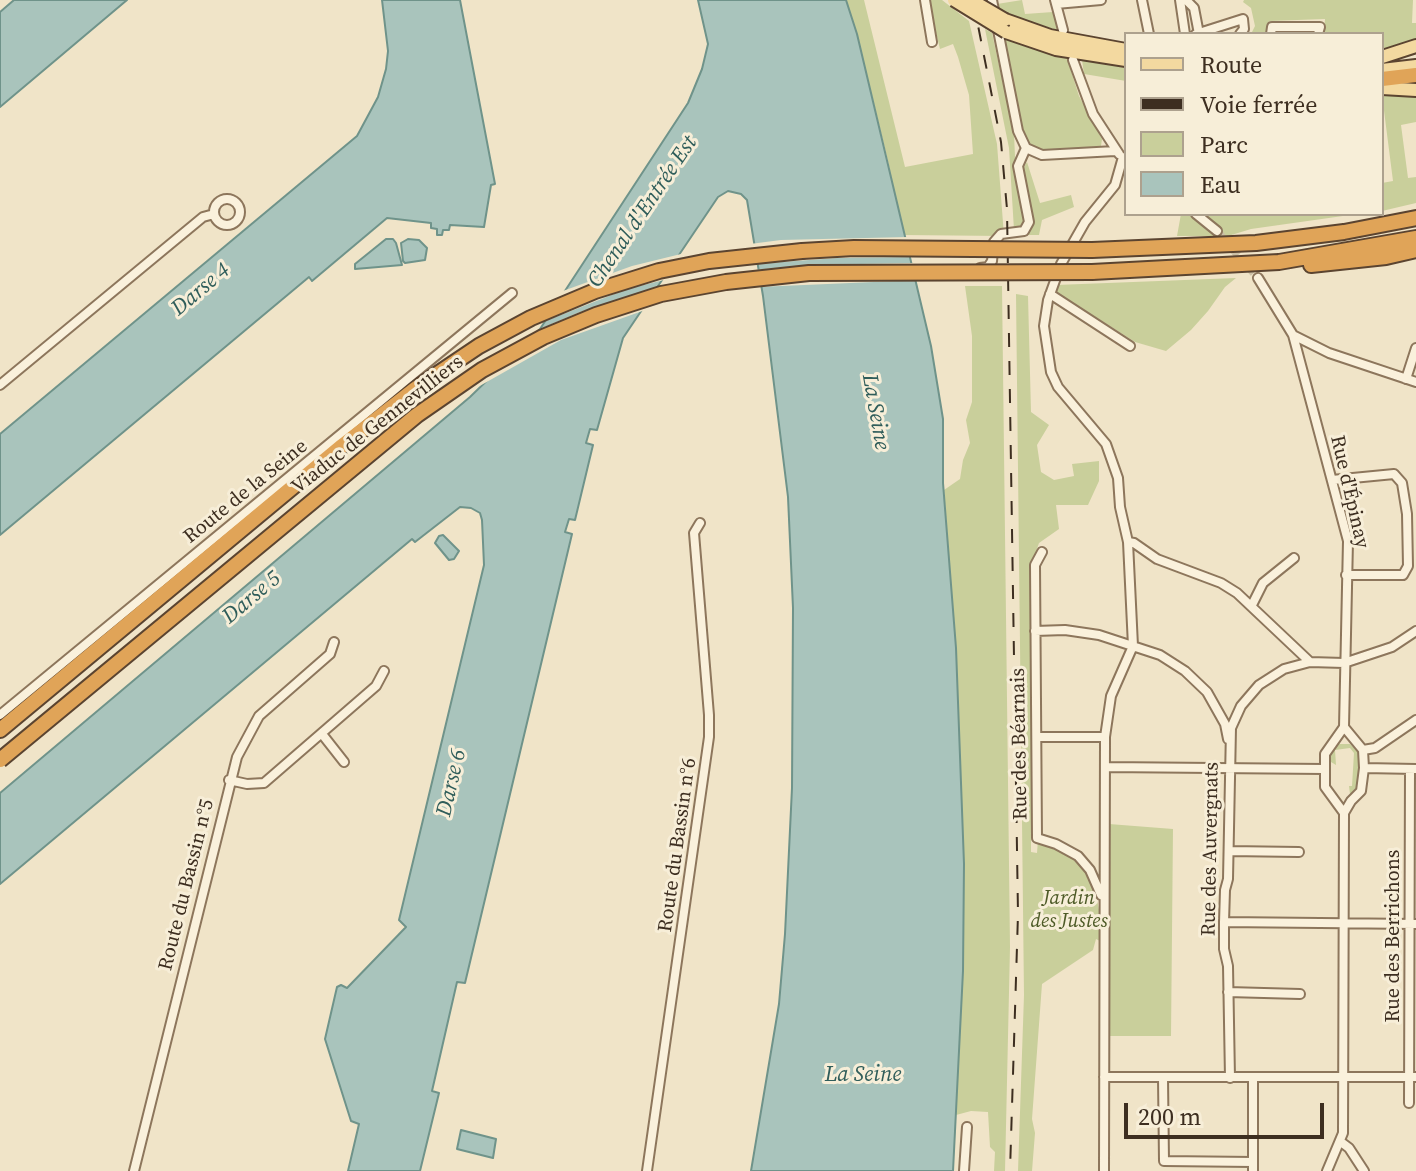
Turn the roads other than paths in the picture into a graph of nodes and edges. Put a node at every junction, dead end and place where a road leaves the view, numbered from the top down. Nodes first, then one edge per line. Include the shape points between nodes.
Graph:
1 (925, 0) edge
2 (954, 0) edge
3 (971, 0) edge
4 (992, 0) edge
5 (1101, 0) edge
6 (1142, 0) edge
7 (1189, 1) edge
8 (1055, 2) edge
9 (1006, 26) junction
10 (1063, 30) dead end
11 (1149, 32) edge
12 (1185, 32) edge
13 (1198, 32) edge
14 (1204, 32) edge
15 (1242, 32) edge
16 (1271, 32) edge
17 (1319, 32) edge
18 (932, 42) dead end
19 (1416, 46) edge
20 (1124, 50) edge
21 (1384, 56) edge
22 (1073, 60) dead end
23 (1124, 60) edge
24 (1416, 66) edge
25 (1384, 70) edge
26 (1416, 75) edge
27 (1384, 79) edge
28 (1384, 88) edge
29 (1416, 90) edge
30 (1026, 148) junction
31 (1121, 156) edge
32 (214, 214) dead end
33 (1198, 216) edge
34 (1416, 218) edge
35 (1217, 231) tunnel mouth
36 (1414, 248) edge
37 (1258, 278) tunnel mouth
38 (936, 282) dead end
39 (512, 293) dead end
40 (1050, 294) junction
41 (1293, 335) junction
42 (1130, 346) dead end
43 (1416, 348) edge
44 (1406, 379) junction
45 (1416, 382) edge
46 (0, 385) edge
47 (1332, 480) junction
48 (700, 523) dead end
49 (1128, 542) junction
50 (1042, 552) dead end
51 (1294, 558) dead end
52 (1346, 575) junction
53 (1252, 605) junction
54 (1035, 631) junction
55 (1416, 631) edge
56 (334, 642) dead end
57 (1133, 646) junction
58 (1310, 662) junction
59 (1344, 663) junction
60 (384, 671) dead end
61 (0, 715) edge
62 (1416, 720) edge
63 (0, 730) edge
64 (1342, 731) junction
65 (322, 734) junction
66 (1037, 737) junction
67 (1105, 737) junction
68 (1363, 750) junction
69 (1229, 755) junction
70 (0, 760) edge
71 (344, 762) dead end
72 (1105, 767) junction
73 (1230, 768) junction
74 (1364, 768) junction
75 (1324, 769) junction
76 (1413, 769) edge
77 (229, 780) junction
78 (1337, 800) junction
79 (1351, 801) junction
80 (1344, 813) junction
81 (1229, 851) junction
82 (1299, 852) dead end
83 (1103, 904) junction
84 (1224, 922) junction
85 (1344, 924) junction
86 (1413, 924) edge
87 (1228, 992) junction
88 (1300, 994) dead end
89 (1104, 1077) junction
90 (1343, 1077) junction
91 (1163, 1078) junction
92 (1230, 1078) junction
93 (1253, 1078) junction
94 (1413, 1078) edge
95 (1409, 1103) dead end
96 (967, 1127) dead end
97 (1341, 1142) junction
98 (1253, 1166) edge
99 (134, 1171) edge
100 (647, 1171) edge
101 (964, 1171) edge
102 (1104, 1171) edge
103 (1327, 1171) edge
104 (1364, 1171) edge

1 - 18 street
2 - 9 main road, bridge
3 - 9 main road, bridge
4 - 30 street
5 - 8 street
6 - 11 street
7 - 12 street
7 - 13 street
8 - 10 street
9 - 20 main road
9 - 23 main road via 1056,49
14 - 15 street via 1243,19
16 - 17 street via 1272,27 1320,27
19 - 21 main road
22 - 31 street via 1093,114
24 - 25 main road
26 - 27 highway
28 - 29 main road
30 - 31 street via 1042,155
30 - 38 street via 1018,166 1029,213 1024,231 1001,234 988,267 949,272
31 - 40 street via 1115,185 1076,235
32 - 46 street via 203,217
33 - 35 street
34 - 63 highway, Viaduc de Gennevilliers, bridge via 1256,243 762,254 659,271 595,291 479,346 415,389
36 - 70 highway, Viaduc de Gennevilliers, bridge via 1293,267 1279,262 1092,272 809,273 661,294 596,315 482,370 417,415
37 - 41 street, Rue d'Épinay
39 - 61 street, Route de la Seine
40 - 42 street
40 - 49 street via 1044,326 1051,372 1106,444 1118,478
41 - 44 street
41 - 47 street, Rue d'Épinay
43 - 44 street
44 - 45 street
47 - 52 street, Rue d'Épinay via 1348,541
47 - 52 street via 1394,474 1402,483 1407,514 1408,566 1403,575
48 - 100 street, Route du Bassin n°6 via 694,533 709,737
49 - 53 street via 1221,583
49 - 57 street
50 - 54 street, Rue des Béarnais via 1035,565
51 - 53 street via 1263,583
52 - 59 street, Rue d'Épinay
53 - 58 street
54 - 57 street via 1082,632
54 - 66 street, Rue des Béarnais
55 - 59 street via 1392,647
56 - 77 street, Route du Bassin n°5 via 330,654 259,716
57 - 67 street via 1111,696
57 - 69 street via 1174,663 1207,692 1225,724
58 - 59 street
58 - 69 street, Rue des Auvergnats via 1272,675 1248,697 1234,718
59 - 64 street, Rue d'Épinay
60 - 65 street via 376,686
62 - 68 street via 1375,748
64 - 68 street
64 - 75 street via 1326,750
65 - 71 street
65 - 77 street via 264,783
66 - 67 street
66 - 83 street, Rue des Béarnais via 1037,838 1078,856
67 - 72 street
68 - 74 street
69 - 73 street, Rue des Auvergnats
72 - 73 street
72 - 83 street
73 - 75 street
73 - 81 street, Rue des Auvergnats
74 - 76 street
74 - 79 street via 1363,786
75 - 78 street via 1325,787
76 - 86 street, Rue des Berrichons
77 - 99 street, Route du Bassin n°5
78 - 79 street
78 - 80 street
79 - 80 street
80 - 85 street
81 - 82 street
81 - 84 street, Rue des Auvergnats
83 - 89 street
84 - 85 street
84 - 87 street, Rue des Auvergnats
85 - 86 street
85 - 90 street
86 - 94 street, Rue des Berrichons
87 - 88 street
87 - 92 street, Rue des Auvergnats
89 - 91 street
89 - 102 street
90 - 93 street
90 - 94 street
90 - 97 street
91 - 92 street
91 - 98 street via 1164,1161
92 - 93 street
93 - 98 street
94 - 95 street, Rue des Berrichons
96 - 101 street
97 - 103 street
97 - 104 street

